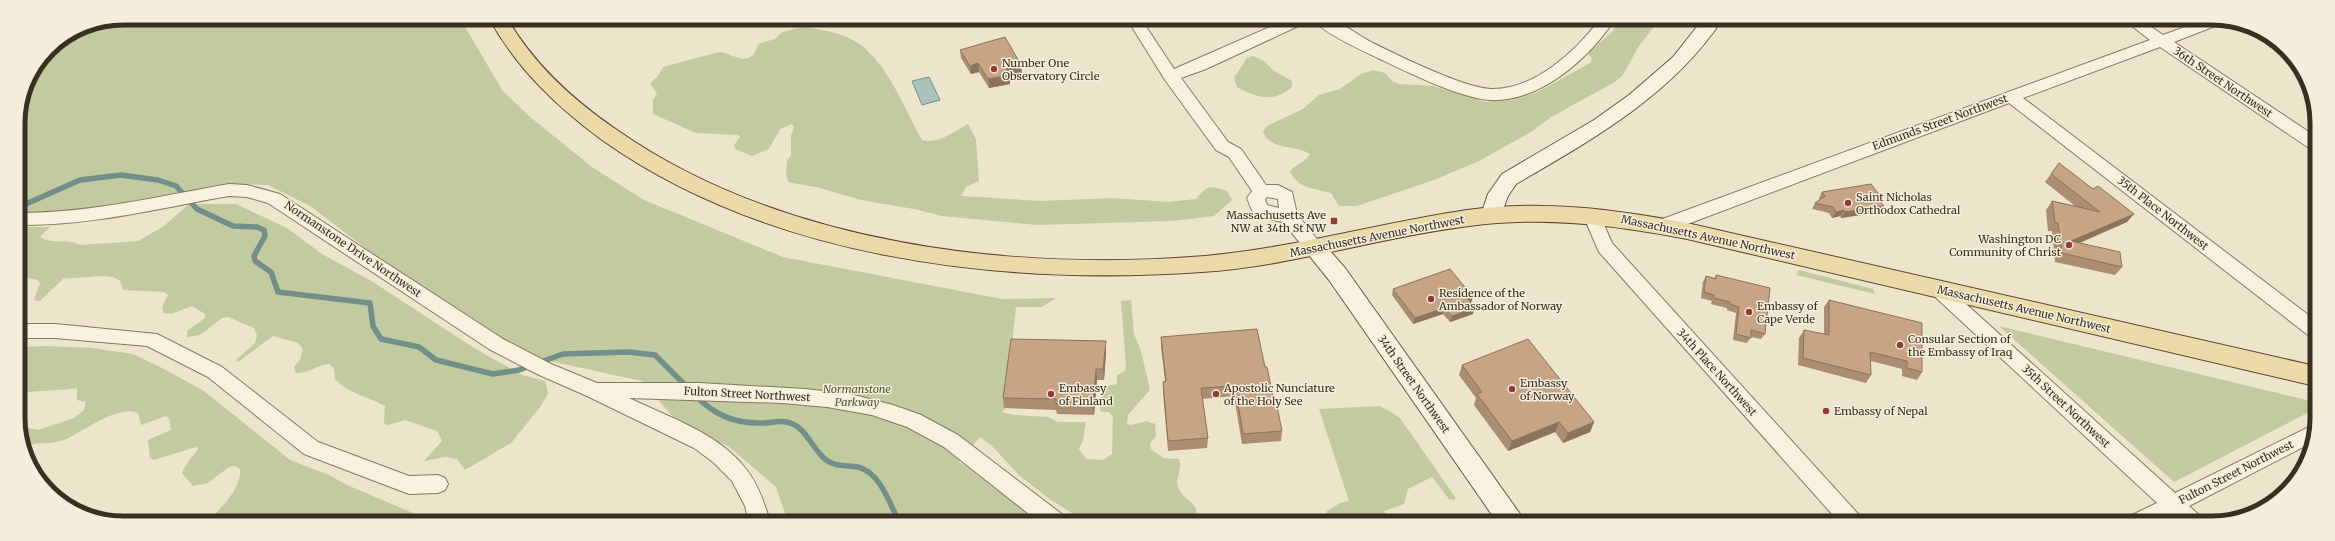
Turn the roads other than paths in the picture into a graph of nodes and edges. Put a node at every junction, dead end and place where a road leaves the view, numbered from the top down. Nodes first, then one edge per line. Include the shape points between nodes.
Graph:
1 (502, 25) edge
2 (1138, 25) edge
3 (1284, 25) edge
4 (1331, 25) edge
5 (1604, 25) edge
6 (1709, 25) edge
7 (2138, 25) edge
8 (2205, 25) edge
9 (2162, 41) junction
10 (1171, 76) junction
11 (2010, 96) junction
12 (2310, 141) edge
13 (1259, 197) junction
14 (1492, 215) junction
15 (1592, 215) junction
16 (1288, 216) junction
17 (25, 219) edge
18 (1663, 226) junction
19 (1315, 249) junction
20 (1938, 289) junction
21 (2310, 326) edge
22 (25, 331) edge
23 (2310, 375) edge
24 (594, 390) junction
25 (2308, 435) edge
26 (438, 484) dead end
27 (2173, 504) junction
28 (758, 516) edge
29 (1048, 516) edge
30 (1507, 516) edge
31 (1847, 516) edge
32 (2150, 516) edge
33 (2186, 516) edge

1 - 19 main road, Massachusetts Avenue Northwest via 540,78 596,127 621,145 700,188 758,211 826,232 870,243 952,257 1076,267 1137,268 1205,264
2 - 10 street
3 - 10 street via 1201,65
4 - 5 street via 1401,63 1487,94 1509,93 1527,88 1568,62
6 - 14 street via 1680,61 1636,100 1601,126 1509,179 1498,194
7 - 9 street, 36th Street Northwest
8 - 9 street, Edmunds Street Northwest
9 - 11 street, Edmunds Street Northwest
9 - 12 street, 36th Street Northwest
10 - 13 street via 1222,146 1223,156
11 - 18 street, Edmunds Street Northwest
11 - 21 street, 35th Place Northwest
13 - 16 street via 1263,212
13 - 16 street via 1278,191 1286,196
14 - 15 main road, Massachusetts Avenue Northwest
14 - 19 main road, Massachusetts Avenue Northwest via 1436,223
15 - 18 main road, Massachusetts Avenue Northwest
15 - 31 street, 34th Place Northwest via 1599,238 1605,247
16 - 19 street
17 - 24 street, Normanstone Drive Northwest via 45,220 94,214 229,190 263,194 282,202 479,334 536,365
18 - 20 main road, Massachusetts Avenue Northwest
19 - 30 street, 34th Street Northwest via 1337,274
20 - 23 main road, Massachusetts Avenue Northwest
20 - 27 street, 35th Street Northwest
22 - 26 street via 150,339 215,372 311,448 409,485
24 - 28 street, Normanstone Drive Northwest via 676,429 714,451 742,479
24 - 29 street, Fulton Street Northwest via 698,390 788,395 875,407 902,415 961,447
25 - 27 street, Fulton Street Northwest
27 - 32 street, Fulton Street Northwest
27 - 33 street, 35th Street Northwest

